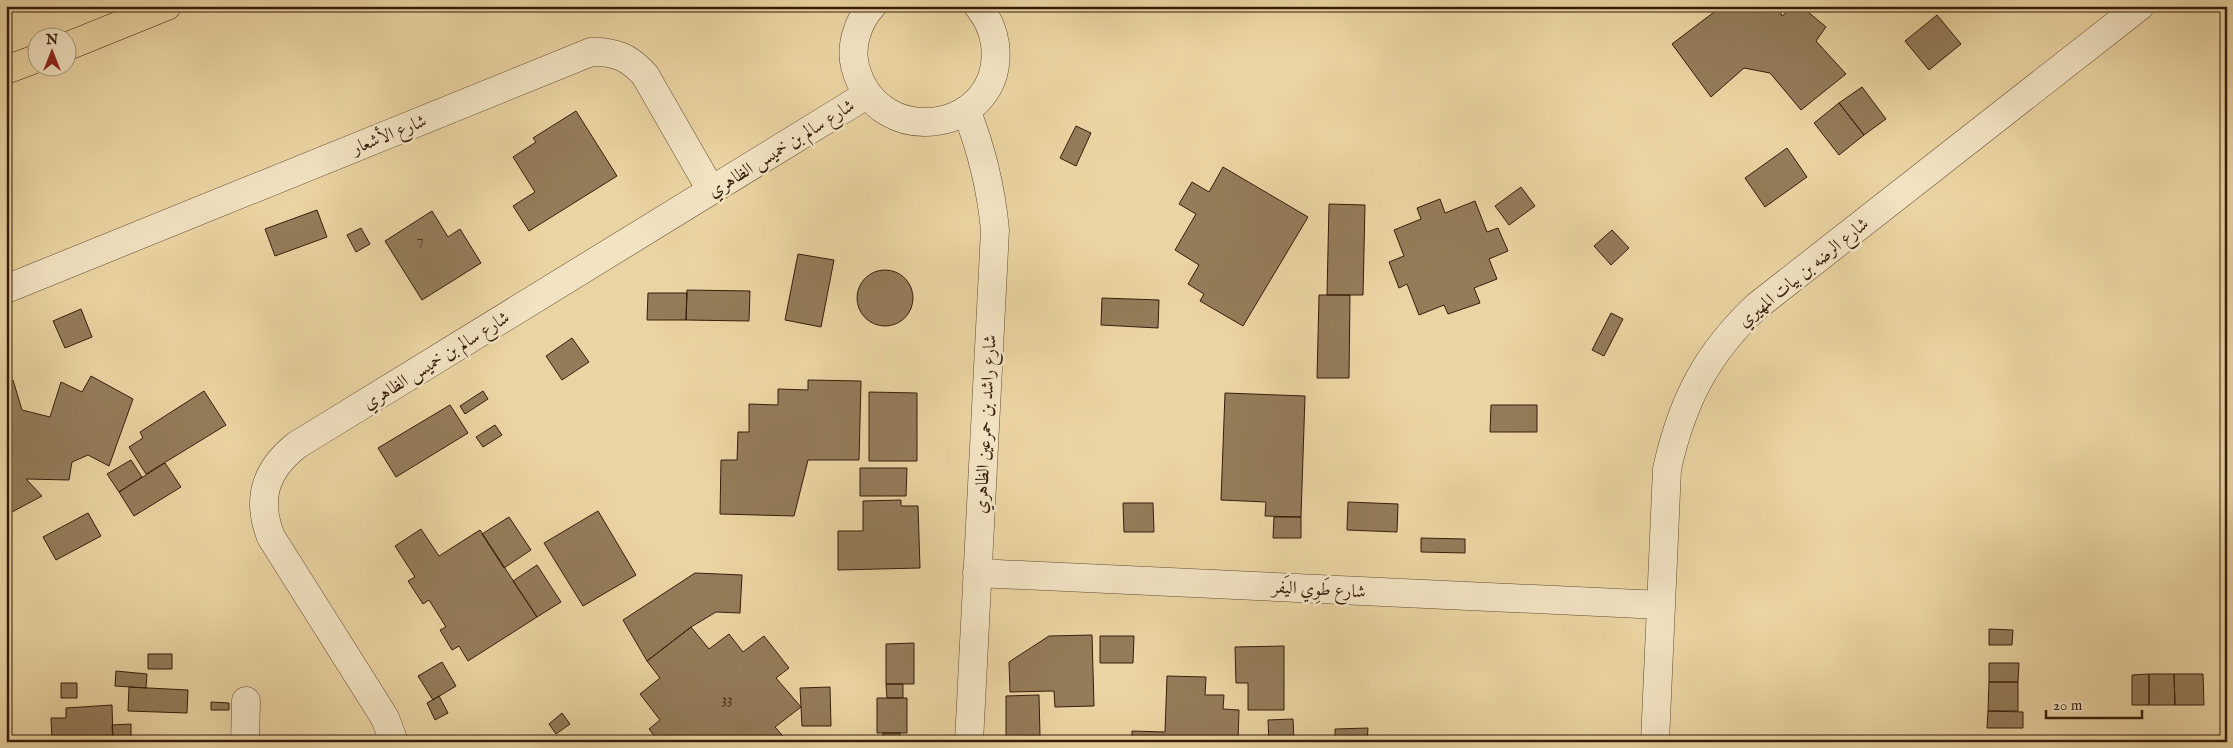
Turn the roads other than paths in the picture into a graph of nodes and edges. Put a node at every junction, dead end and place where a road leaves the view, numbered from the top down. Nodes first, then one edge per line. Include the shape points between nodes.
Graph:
1 (167, 6) edge
2 (872, 6) edge
3 (2140, 6) edge
4 (985, 8) edge
5 (854, 18) edge
6 (78, 42) edge
7 (28, 62) edge
8 (6, 70) edge
9 (868, 94) junction
10 (966, 110) junction
11 (712, 190) junction
12 (6, 289) edge
13 (978, 573) junction
14 (1661, 605) junction
15 (246, 701) dead end
16 (245, 742) edge
17 (394, 742) edge
18 (968, 742) edge
19 (1654, 742) edge

1 - 6 highway
2 - 5 street
3 - 14 street, شارع الرضه بن بيات المهيري via 1757,306 1734,328 1697,379 1674,438 1664,500
4 - 10 street via 996,54 992,76 982,95
5 - 9 street via 854,63
7 - 8 highway
9 - 10 street via 880,108 914,123 950,119
9 - 11 street, شارع سالم بن خميس الظاهري
10 - 13 street, شارع راشد بن حمرعين الظاهري via 986,169 994,230
11 - 12 street, شارع الأشعار via 645,75 616,53 591,52
11 - 17 street, شارع سالم بن خميس الظاهري via 297,445 273,471 265,490 264,506 271,537 384,718
13 - 14 street, شارع طَوِي اليَفر
13 - 18 street, شارع راشد بن حمرعين الظاهري
14 - 19 street, شارع الرضه بن بيات المهيري
15 - 16 street

